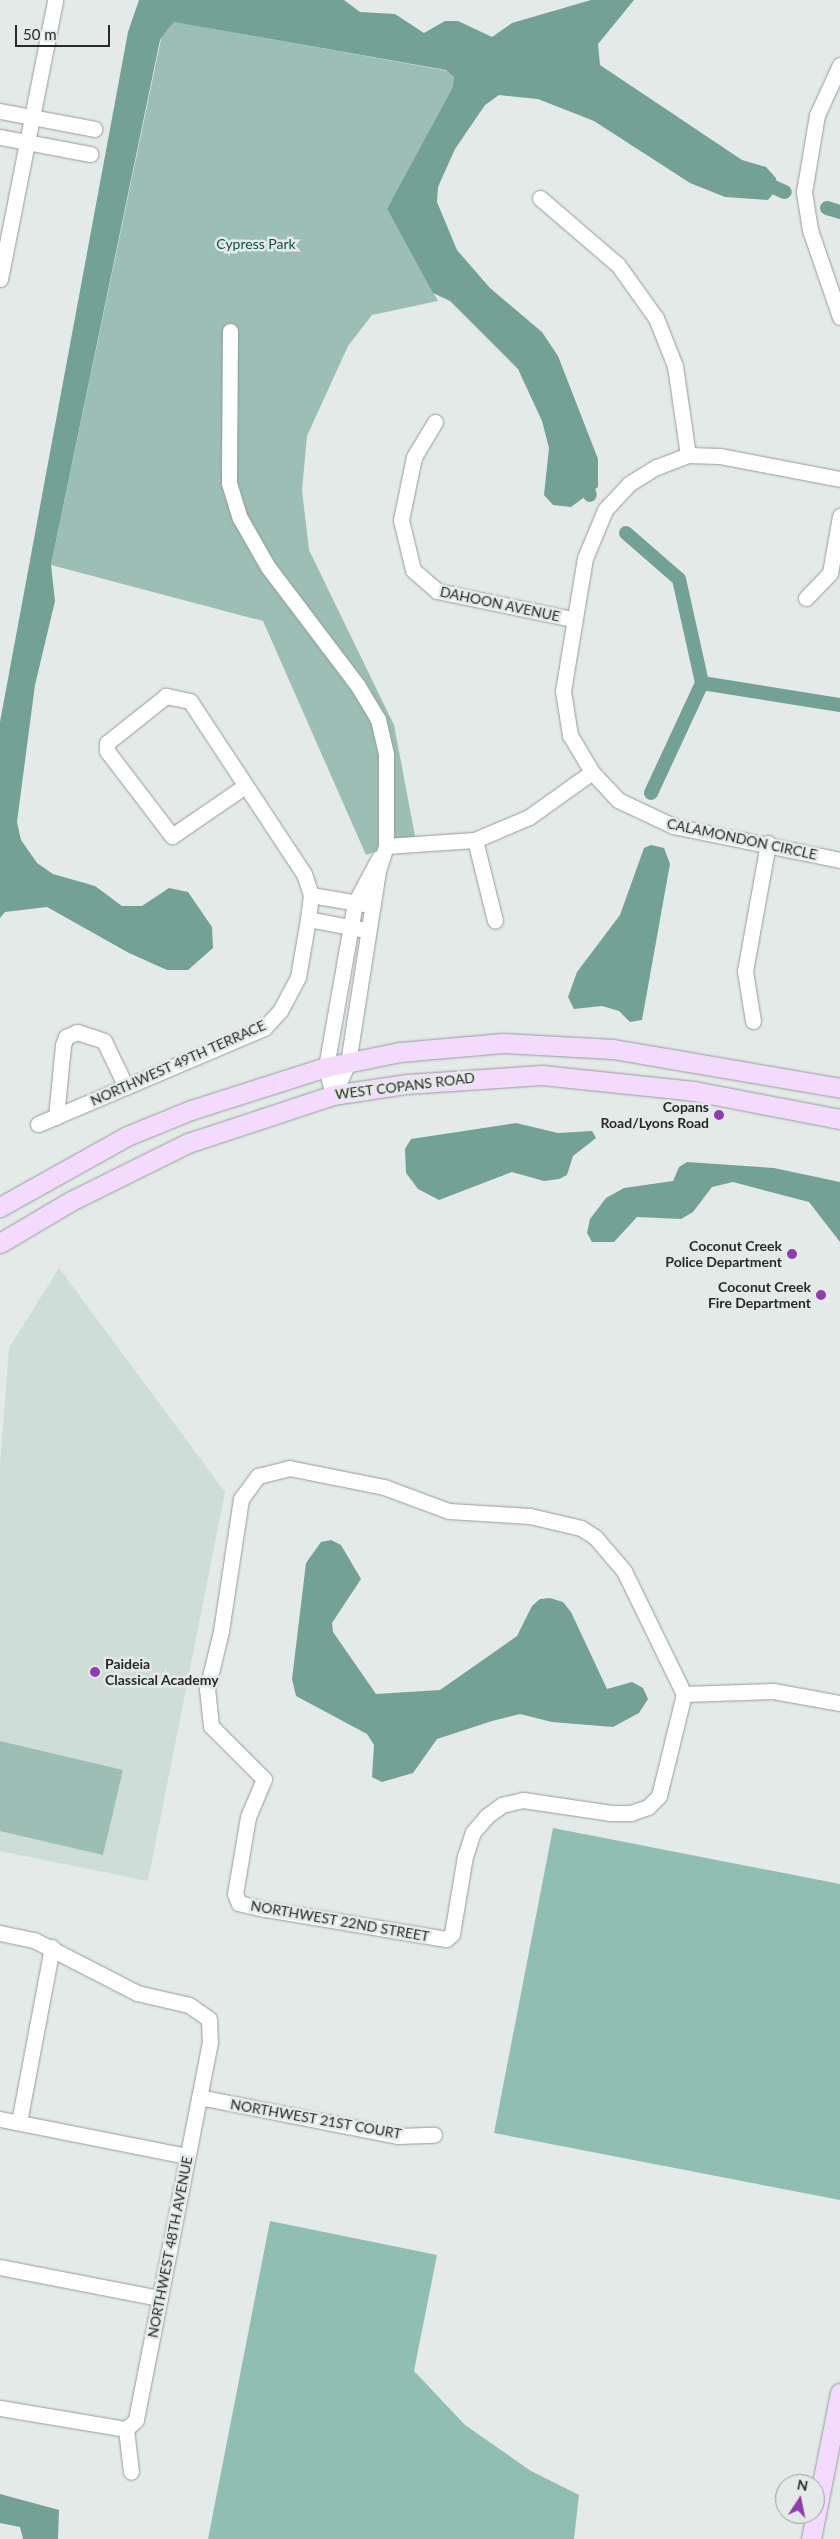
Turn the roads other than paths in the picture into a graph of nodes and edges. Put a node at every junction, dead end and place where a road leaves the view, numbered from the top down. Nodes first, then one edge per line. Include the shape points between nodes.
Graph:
1 (55, 0) edge
2 (840, 65) edge
3 (0, 111) edge
4 (32, 119) junction
5 (94, 129) dead end
6 (0, 137) edge
7 (27, 143) junction
8 (90, 154) dead end
9 (540, 198) dead end
10 (0, 279) edge
11 (840, 317) edge
12 (230, 331) dead end
13 (435, 422) dead end
14 (688, 455) junction
15 (840, 479) edge
16 (840, 516) edge
17 (806, 598) dead end
18 (572, 619) junction
19 (592, 772) junction
20 (245, 786) junction
21 (475, 840) junction
22 (768, 844) junction
23 (386, 846) junction
24 (840, 860) edge
25 (311, 895) junction
26 (355, 903) junction
27 (373, 906) junction
28 (308, 919) junction
29 (495, 921) dead end
30 (351, 927) junction
31 (369, 931) junction
32 (753, 1021) dead end
33 (348, 1063) junction
34 (326, 1067) junction
35 (126, 1087) junction
36 (840, 1088) edge
37 (333, 1095) junction
38 (56, 1117) junction
39 (840, 1119) edge
40 (38, 1124) dead end
41 (0, 1207) edge
42 (0, 1243) edge
43 (684, 1694) junction
44 (840, 1703) edge
45 (0, 1933) edge
46 (52, 1947) junction
47 (199, 2097) junction
48 (0, 2119) edge
49 (19, 2122) junction
50 (434, 2135) dead end
51 (187, 2156) junction
52 (0, 2267) edge
53 (160, 2298) junction
54 (840, 2394) edge
55 (0, 2408) edge
56 (126, 2429) junction
57 (131, 2472) dead end
58 (811, 2539) edge

1 - 4 street
2 - 11 street via 817,114 804,192 810,230
3 - 4 street
4 - 5 street
4 - 7 street
6 - 7 street
7 - 8 street
7 - 10 street
9 - 14 street via 618,265 656,318 675,366
12 - 23 street via 229,483 240,518 268,567 320,632 378,719 386,754
13 - 18 street, DAHOON AVENUE via 414,457 401,520 414,570 437,591
14 - 15 street, CALAMONDON CIRCLE via 719,456
14 - 18 street, CALAMONDON CIRCLE via 656,467 629,484 605,510 585,558
16 - 17 street via 830,573
18 - 19 street, CALAMONDON CIRCLE via 563,692 570,736
19 - 21 street via 529,817
19 - 22 street, CALAMONDON CIRCLE via 618,800 648,817 673,826
20 - 20 street, NORTHWEST 49TH TERRACE via 190,701 180,696 166,696 108,743 107,751 172,836
20 - 25 street, NORTHWEST 49TH TERRACE via 304,874
21 - 23 street
21 - 29 street
22 - 24 street, CALAMONDON CIRCLE
22 - 32 street via 745,971
23 - 26 street
23 - 27 street
25 - 26 street
25 - 28 street, NORTHWEST 49TH TERRACE
26 - 27 street
26 - 30 street
27 - 31 street
28 - 30 street
28 - 35 street, NORTHWEST 49TH TERRACE via 298,977 272,1021
30 - 31 street
30 - 34 street
31 - 33 street
33 - 34 main road, WEST COPANS ROAD
33 - 36 main road, WEST COPANS ROAD via 457,1047 539,1045 676,1057
33 - 37 street
34 - 37 street
34 - 41 main road, WEST COPANS ROAD via 207,1104 126,1136
35 - 38 street, NORTHWEST 49TH TERRACE
35 - 38 street via 104,1041 77,1032 66,1037 63,1045
37 - 39 main road, WEST COPANS ROAD via 471,1076 542,1075 694,1091
37 - 42 main road, WEST COPANS ROAD via 188,1143 71,1201
38 - 40 street, NORTHWEST 49TH TERRACE
43 - 43 street, NORTHWEST 22ND STREET via 624,1571 595,1537 581,1528 530,1516 449,1512 384,1488 289,1468 258,1476 241,1499 235,1524 206,1708 220,1738 264,1779 248,1817 235,1894 239,1903 446,1939 452,1934 465,1856 473,1832 487,1816 502,1805 523,1800 611,1813 631,1814 648,1807 659,1796
43 - 44 street via 773,1692
45 - 46 street
46 - 47 street, NORTHWEST 48TH AVENUE via 114,1983 138,1993 189,2005 208,2019 210,2042
46 - 49 street
47 - 50 street, NORTHWEST 21ST COURT via 397,2136
47 - 51 street, NORTHWEST 48TH AVENUE
48 - 49 street
49 - 51 street
51 - 53 street, NORTHWEST 48TH AVENUE
52 - 53 street
53 - 56 street, NORTHWEST 48TH AVENUE via 136,2420
54 - 58 main road
55 - 56 street
56 - 57 street

